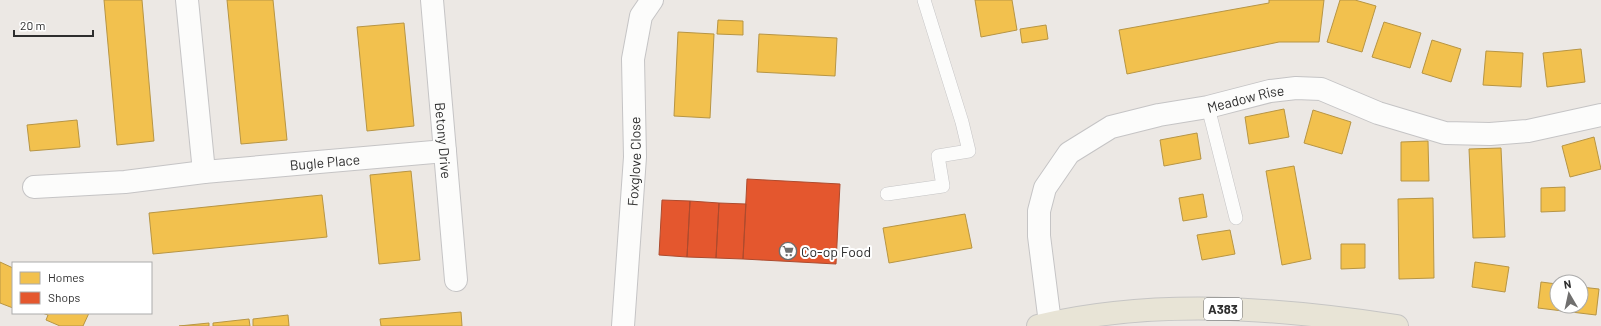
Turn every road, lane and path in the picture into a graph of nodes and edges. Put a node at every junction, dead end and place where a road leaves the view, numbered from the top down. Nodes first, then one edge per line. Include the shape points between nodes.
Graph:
1 (187, 0) edge
2 (432, 0) edge
3 (652, 0) edge
4 (924, 0) edge
5 (1208, 107) junction
6 (1601, 115) edge
7 (445, 151) junction
8 (204, 172) junction
9 (34, 186) dead end
10 (887, 194) dead end
11 (1236, 218) dead end
12 (456, 280) dead end
13 (1044, 325) edge
14 (623, 326) edge
15 (1396, 326) edge

1 - 8 street
2 - 7 street, Betony Drive
3 - 14 street, Foxglove Close via 641,16 633,59 635,156
4 - 10 lane via 969,151 938,156 943,186
5 - 6 street, Meadow Rise via 1270,91 1322,89 1378,113 1445,133 1490,134 1528,130
5 - 11 lane
5 - 13 street, Meadow Rise via 1159,115 1111,127 1069,153 1045,188 1039,211
7 - 8 street, Bugle Place
7 - 12 street, Betony Drive
8 - 9 street, Bugle Place via 125,182
13 - 15 main road, A383 via 1108,314 1223,309 1301,313

